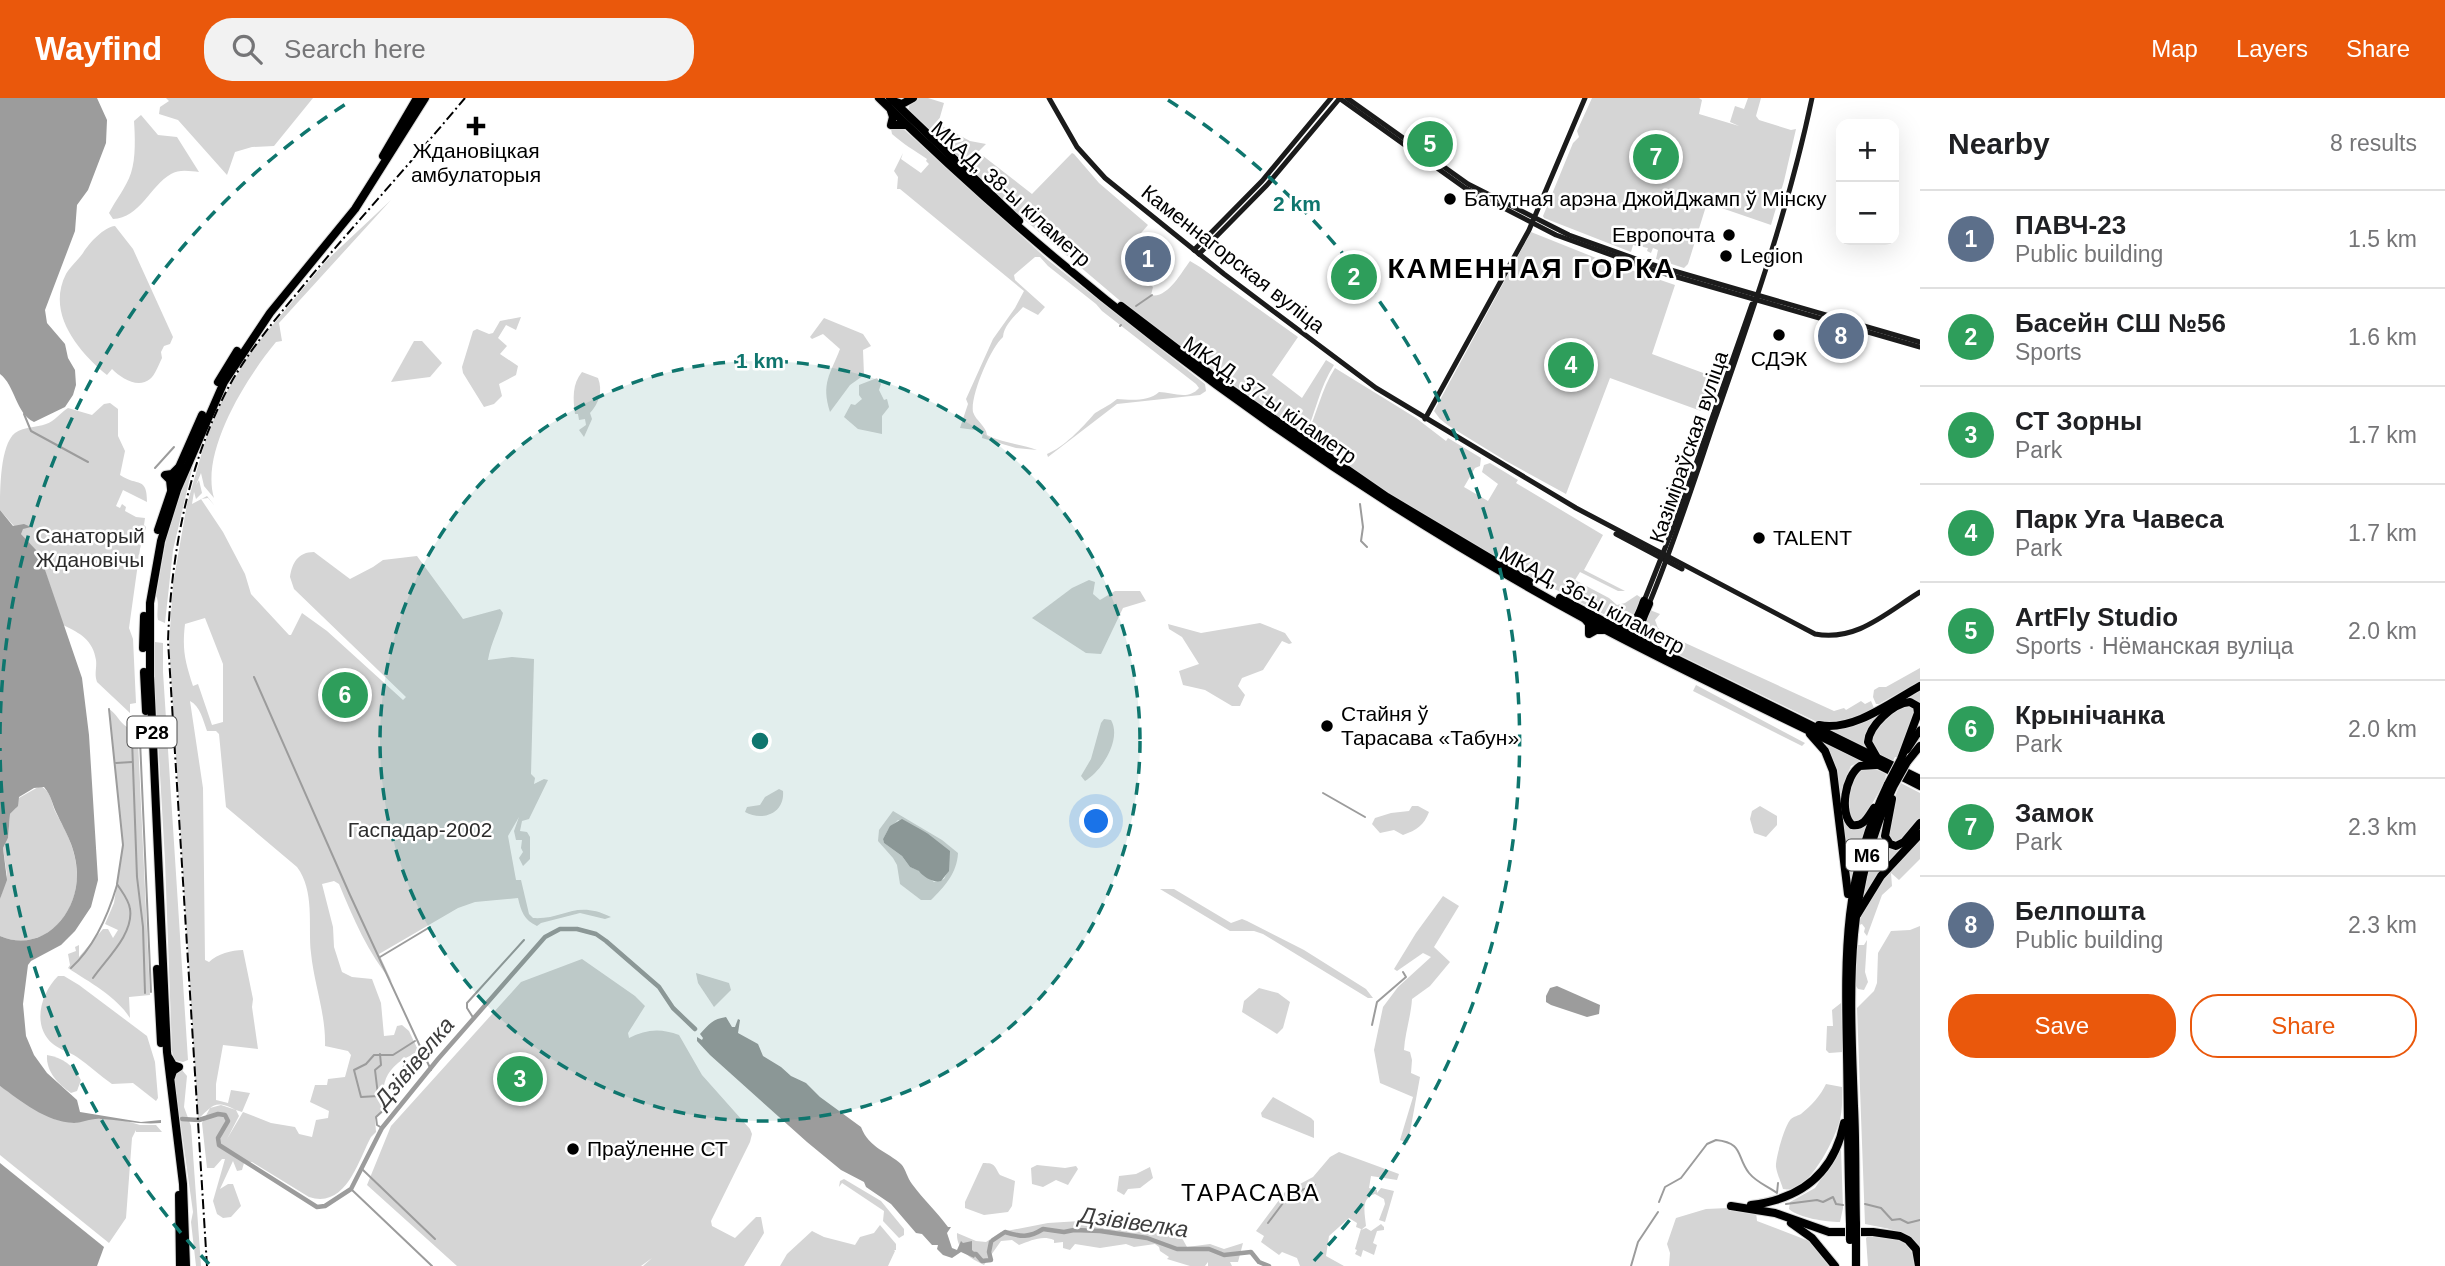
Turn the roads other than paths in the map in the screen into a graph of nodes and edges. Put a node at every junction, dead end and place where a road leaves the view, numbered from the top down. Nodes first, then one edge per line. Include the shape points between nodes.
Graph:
1 (417, 98) edge
2 (425, 98) edge
3 (879, 98) edge
4 (913, 98) edge
5 (1049, 98) edge
6 (1331, 98) edge
7 (1340, 98) edge
8 (1347, 98) edge
9 (1585, 98) edge
10 (1812, 98) edge
11 (890, 102) edge
12 (909, 122) junction
13 (1449, 174) junction
14 (1533, 221) junction
15 (1196, 252) junction
16 (1091, 285) junction
17 (1756, 297) junction
18 (1920, 345) edge
19 (1425, 419) junction
20 (1437, 530) junction
21 (1665, 558) junction
22 (1920, 592) edge
23 (1647, 603) junction
24 (1611, 629) junction
25 (1652, 647) junction
26 (1920, 686) edge
27 (1736, 691) junction
28 (1801, 723) junction
29 (1920, 730) edge
30 (1920, 741) edge
31 (1920, 746) edge
32 (1905, 760) junction
33 (1880, 763) junction
34 (1919, 782) edge
35 (1889, 787) junction
36 (1920, 823) edge
37 (1920, 834) edge
38 (1849, 915) junction
39 (1853, 928) junction
40 (1847, 1107) junction
41 (1782, 1199) junction
42 (1766, 1211) junction
43 (1781, 1215) junction
44 (1853, 1224) junction
45 (1853, 1240) junction
46 (180, 1249) junction
47 (169, 1266) edge
48 (180, 1266) edge
49 (186, 1266) edge
50 (1835, 1266) edge
51 (1856, 1266) edge
52 (1919, 1266) edge

1 - 46 highway, Р28 via 354,201 231,360 180,465 165,475 171,490 147,583 144,648 158,992
2 - 49 highway, Р28 via 355,209 241,353 210,411 177,490 153,577 149,647 167,1052 179,1068 169,1081 183,1184
3 - 11 highway, МКАД, 38-ы кіламетр
4 - 11 highway via 902,104
4 - 12 highway
5 - 15 main road, Каменнагорская вуліца via 1097,171
6 - 15 main road
7 - 13 main road
7 - 15 main road via 1267,185
8 - 13 main road
9 - 14 main road
10 - 17 main road, Казіміраўская вуліца via 1791,191
11 - 12 highway, МКАД, 38-ы кіламетр
11 - 12 highway via 891,125
12 - 16 highway, МКАД, 38-ы кіламетр
13 - 14 main road
14 - 17 main road via 1590,249
14 - 19 main road
15 - 19 main road, Каменнагорская вуліца via 1358,376
16 - 20 highway, МКАД, 37-ы кіламетр via 1254,405
16 - 20 highway, МКАД, 37-ы кіламетр via 1208,380 1209,391 1219,388 1349,479
17 - 18 main road
17 - 21 main road, Казіміраўская вуліца
19 - 21 main road, Каменнагорская вуліца via 1520,479
20 - 24 highway, МКАД, 36-ы кіламетр
20 - 24 highway, МКАД, 36-ы кіламетр via 1585,618 1589,634
21 - 22 main road, Каменнагорская вуліца via 1811,633 1836,636 1863,628
21 - 23 main road, Казіміраўская вуліца
23 - 24 highway via 1632,625
23 - 25 highway via 1640,628
24 - 25 highway, МКАД, 36-ы кіламетр
24 - 27 highway, МКАД, 36-ы кіламетр
25 - 27 highway, МКАД, 36-ы кіламетр
26 - 28 highway via 1849,724
27 - 28 highway
28 - 33 highway
28 - 38 highway via 1819,743 1833,771
29 - 32 main road, М6
30 - 32 main road, М6
31 - 32 highway
32 - 33 highway via 1918,713 1917,706 1907,701 1868,735 1870,750
32 - 35 highway, М6, bridge
33 - 34 highway
33 - 35 highway via 1860,766 1851,774 1845,814 1849,823 1865,822
35 - 36 highway via 1887,842 1900,844
35 - 38 highway, М6 via 1861,853
35 - 39 highway, М6 via 1865,862
37 - 39 highway via 1874,885
38 - 40 highway, М6
39 - 44 highway, М6
40 - 41 highway via 1840,1139 1826,1166 1810,1183
40 - 44 highway, М6
41 - 42 highway via 1731,1206
41 - 43 highway via 1776,1206
42 - 43 highway
42 - 50 highway via 1804,1231
43 - 52 highway via 1829,1232 1900,1236 1916,1249
44 - 45 highway, М6, bridge
45 - 51 highway, М6
45 - 51 highway, М6
46 - 47 highway
46 - 48 highway, Р28

